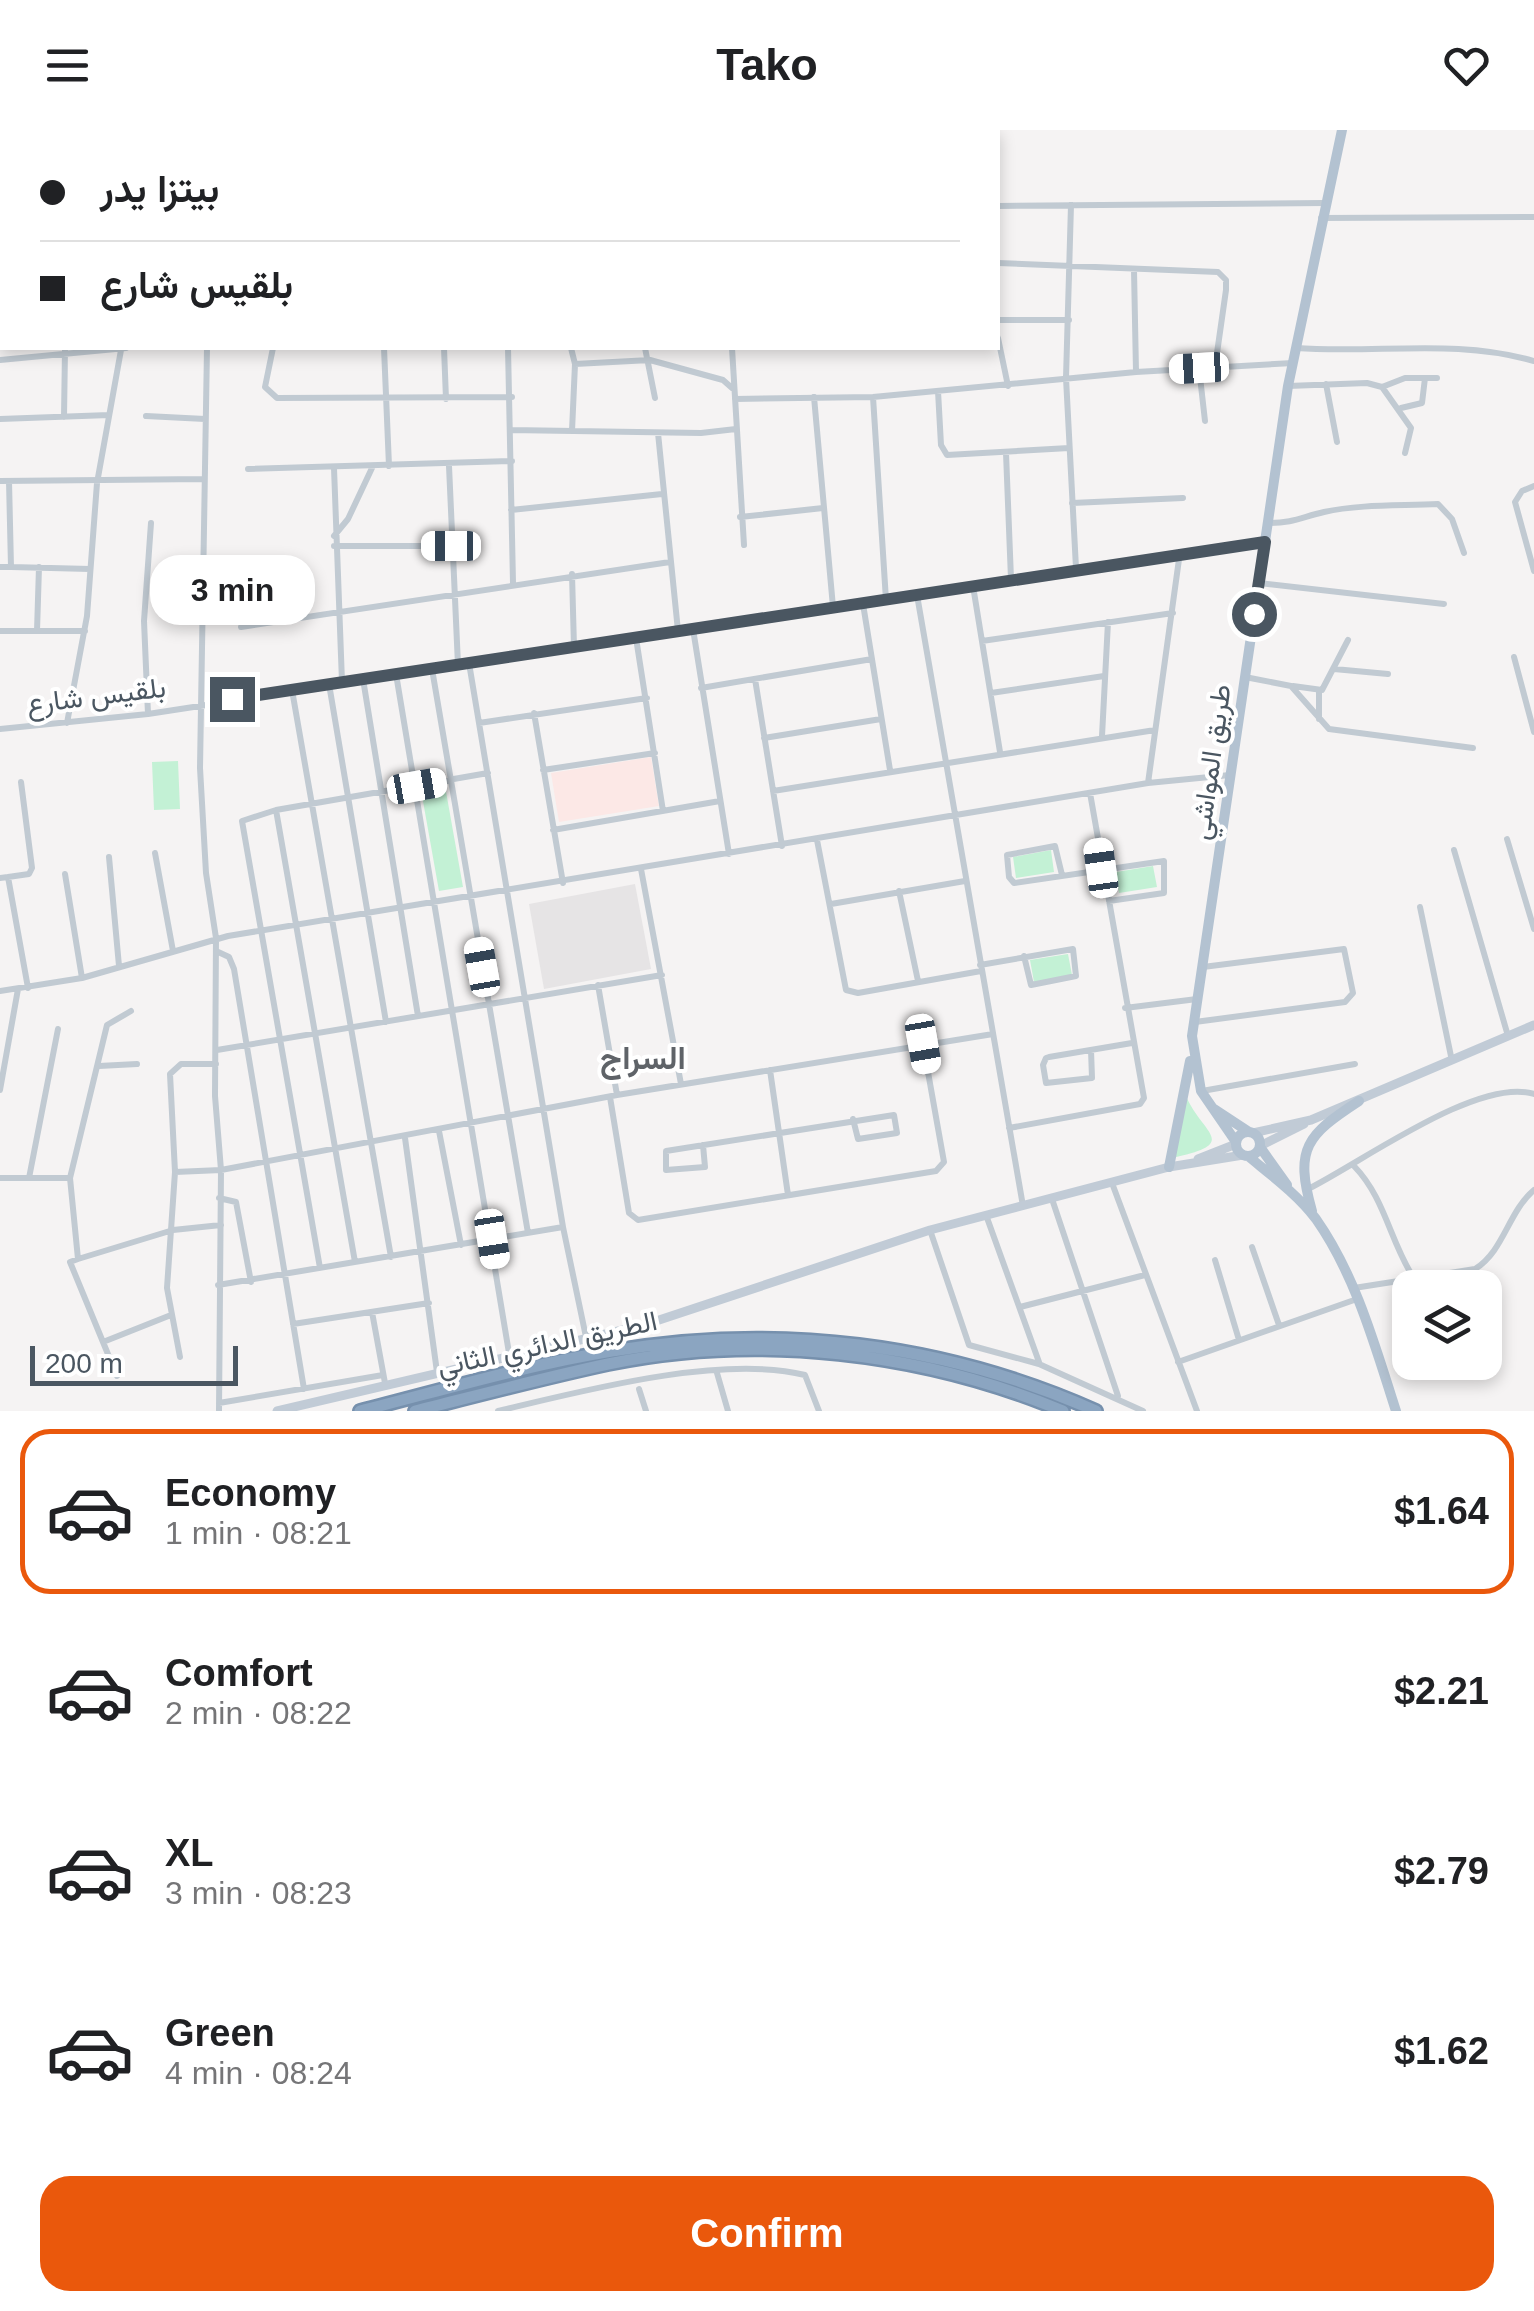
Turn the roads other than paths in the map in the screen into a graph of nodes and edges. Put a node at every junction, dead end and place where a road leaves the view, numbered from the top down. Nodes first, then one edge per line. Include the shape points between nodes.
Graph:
1 (1342, 130) edge
2 (1324, 202) junction
3 (1072, 205) junction
4 (1000, 206) edge
5 (1321, 218) junction
6 (1534, 218) edge
7 (1000, 263) edge
8 (1072, 267) junction
9 (1134, 270) junction
10 (1000, 320) edge
11 (1069, 320) junction
12 (1000, 348) edge
13 (1295, 348) junction
14 (65, 350) edge
15 (123, 350) edge
16 (207, 350) edge
17 (273, 350) edge
18 (384, 350) edge
19 (444, 350) edge
20 (508, 350) edge
21 (572, 350) edge
22 (646, 350) edge
23 (732, 350) edge
24 (0, 360) edge
25 (650, 360) junction
26 (1534, 361) edge
27 (1293, 362) junction
28 (576, 364) junction
29 (1216, 367) junction
30 (1199, 368) junction
31 (1136, 372) junction
32 (1066, 378) junction
33 (1424, 378) junction
34 (1437, 378) dead end
35 (1326, 384) junction
36 (1008, 386) junction
37 (1288, 386) junction
38 (1382, 387) junction
39 (733, 389) junction
40 (938, 391) junction
41 (512, 397) junction
42 (814, 397) junction
43 (873, 397) junction
44 (655, 398) dead end
45 (446, 399) junction
46 (735, 399) junction
47 (386, 401) junction
48 (1400, 408) junction
49 (109, 415) junction
50 (146, 416) dead end
51 (64, 417) junction
52 (0, 418) edge
53 (206, 418) junction
54 (1205, 421) dead end
55 (736, 429) junction
56 (510, 430) junction
57 (572, 431) junction
58 (658, 433) junction
59 (1337, 442) dead end
60 (1069, 448) junction
61 (1006, 453) junction
62 (1405, 453) dead end
63 (512, 461) junction
64 (390, 466) junction
65 (448, 466) junction
66 (334, 468) junction
67 (372, 468) junction
68 (248, 469) dead end
69 (204, 479) junction
70 (0, 481) edge
71 (10, 481) junction
72 (97, 483) junction
73 (1534, 486) edge
74 (662, 494) junction
75 (1183, 498) dead end
76 (1072, 502) junction
77 (823, 508) junction
78 (511, 510) junction
79 (740, 518) junction
80 (151, 523) dead end
81 (1268, 523) junction
82 (334, 536) junction
83 (1265, 542) junction
84 (744, 545) dead end
85 (334, 546) junction
86 (451, 546) junction
87 (1180, 552) junction
88 (1464, 553) dead end
89 (670, 562) junction
90 (0, 567) edge
91 (11, 567) junction
92 (38, 568) junction
93 (1076, 568) junction
94 (90, 569) junction
95 (1534, 571) edge
96 (572, 574) junction
97 (1011, 580) junction
98 (513, 583) junction
99 (1259, 583) junction
100 (972, 585) junction
101 (452, 593) junction
102 (917, 595) junction
103 (886, 600) junction
104 (863, 604) junction
105 (1444, 604) dead end
106 (833, 608) junction
107 (337, 613) junction
108 (1173, 613) junction
109 (1108, 622) junction
110 (241, 627) dead end
111 (693, 629) junction
112 (0, 631) edge
113 (37, 631) junction
114 (678, 631) junction
115 (85, 632) junction
116 (636, 638) junction
117 (1348, 640) dead end
118 (982, 641) junction
119 (574, 647) junction
120 (1514, 657) dead end
121 (872, 659) junction
122 (469, 663) junction
123 (458, 665) junction
124 (432, 669) junction
125 (1334, 669) junction
126 (396, 674) junction
127 (1388, 674) dead end
128 (1104, 676) junction
129 (1246, 677) junction
130 (755, 679) junction
131 (363, 680) junction
132 (342, 682) junction
133 (330, 684) junction
134 (1292, 686) junction
135 (701, 688) junction
136 (292, 690) junction
137 (1319, 690) junction
138 (991, 693) junction
139 (647, 698) junction
140 (202, 704) junction
141 (534, 713) junction
142 (148, 714) junction
143 (881, 719) junction
144 (1318, 720) junction
145 (479, 722) junction
146 (68, 723) junction
147 (0, 728) edge
148 (1155, 730) junction
149 (1534, 732) edge
150 (1102, 736) junction
151 (764, 738) junction
152 (1473, 748) dead end
153 (654, 752) junction
154 (1000, 752) junction
155 (946, 762) junction
156 (543, 770) junction
157 (890, 770) junction
158 (488, 773) junction
159 (1231, 774) junction
160 (451, 780) junction
161 (21, 782) dead end
162 (1148, 783) junction
163 (417, 786) junction
164 (773, 791) junction
165 (380, 792) junction
166 (1090, 793) junction
167 (346, 798) junction
168 (720, 801) junction
169 (312, 804) junction
170 (276, 810) junction
171 (663, 812) junction
172 (955, 817) junction
173 (554, 830) junction
174 (1507, 839) dead end
175 (817, 840) junction
176 (782, 846) junction
177 (1454, 850) dead end
178 (155, 853) dead end
179 (729, 854) junction
180 (109, 857) dead end
181 (1101, 868) junction
182 (641, 869) junction
183 (64, 874) dead end
184 (1062, 874) junction
185 (4, 878) edge
186 (965, 881) junction
187 (562, 883) junction
188 (507, 888) junction
189 (899, 891) junction
190 (470, 894) junction
191 (435, 901) junction
192 (1108, 902) junction
193 (831, 904) junction
194 (402, 907) junction
195 (1420, 907) dead end
196 (366, 913) junction
197 (332, 917) junction
198 (296, 923) junction
199 (262, 929) junction
200 (1534, 929) edge
201 (216, 938) junction
202 (216, 950) junction
203 (172, 951) junction
204 (1024, 956) junction
205 (119, 966) junction
206 (1202, 967) junction
207 (981, 968) junction
208 (662, 975) junction
209 (82, 978) junction
210 (918, 981) junction
211 (598, 986) junction
212 (28, 988) junction
213 (18, 989) junction
214 (0, 991) edge
215 (525, 997) junction
216 (1197, 999) junction
217 (489, 1004) junction
218 (1125, 1008) junction
219 (454, 1009) junction
220 (131, 1011) dead end
221 (418, 1016) junction
222 (386, 1022) junction
223 (1194, 1022) junction
224 (1534, 1024) edge
225 (351, 1028) junction
226 (58, 1029) dead end
227 (316, 1033) junction
228 (993, 1034) junction
229 (1509, 1037) junction
230 (280, 1040) junction
231 (1132, 1043) junction
232 (923, 1044) junction
233 (246, 1045) junction
234 (217, 1050) junction
235 (1091, 1050) junction
236 (1192, 1050) junction
237 (1452, 1062) junction
238 (137, 1064) dead end
239 (216, 1064) junction
240 (1355, 1064) dead end
241 (99, 1066) junction
242 (770, 1070) junction
243 (681, 1084) junction
244 (0, 1090) edge
245 (1201, 1091) junction
246 (1534, 1094) edge
247 (614, 1096) junction
248 (1359, 1101) junction
249 (1209, 1105) junction
250 (544, 1110) junction
251 (509, 1119) junction
252 (853, 1119) junction
253 (1311, 1120) junction
254 (471, 1125) junction
255 (1008, 1128) junction
256 (780, 1130) junction
257 (440, 1132) junction
258 (1251, 1132) junction
259 (405, 1138) junction
260 (1236, 1143) junction
261 (371, 1144) junction
262 (703, 1145) junction
263 (1260, 1146) junction
264 (336, 1150) junction
265 (301, 1156) junction
266 (1246, 1156) junction
267 (266, 1162) junction
268 (1191, 1162) junction
269 (1354, 1166) junction
270 (1169, 1167) junction
271 (221, 1170) junction
272 (175, 1172) junction
273 (0, 1178) edge
274 (28, 1178) junction
275 (70, 1178) junction
276 (1112, 1182) junction
277 (1306, 1190) junction
278 (1534, 1190) edge
279 (788, 1195) junction
280 (219, 1198) junction
281 (1296, 1198) junction
282 (1052, 1200) junction
283 (1023, 1206) junction
284 (986, 1215) junction
285 (1314, 1217) junction
286 (221, 1225) junction
287 (563, 1227) junction
288 (173, 1230) junction
289 (930, 1230) junction
290 (528, 1233) junction
291 (492, 1239) junction
292 (460, 1245) junction
293 (1252, 1246) dead end
294 (424, 1251) junction
295 (391, 1257) junction
296 (78, 1258) junction
297 (1215, 1260) dead end
298 (355, 1262) junction
299 (320, 1268) junction
300 (1409, 1270) edge
301 (1463, 1270) edge
302 (285, 1275) junction
303 (1145, 1275) junction
304 (251, 1282) junction
305 (1392, 1285) edge
306 (218, 1286) junction
307 (1084, 1292) junction
308 (1356, 1294) junction
309 (429, 1303) junction
310 (1020, 1307) junction
311 (372, 1312) junction
312 (171, 1315) junction
313 (293, 1324) junction
314 (1280, 1324) junction
315 (586, 1336) junction
316 (1239, 1340) junction
317 (103, 1342) junction
318 (509, 1353) junction
319 (180, 1358) dead end
320 (1178, 1362) junction
321 (1040, 1364) junction
322 (436, 1372) junction
323 (717, 1373) junction
324 (117, 1376) dead end
325 (384, 1379) junction
326 (304, 1388) junction
327 (640, 1390) dead end
328 (1118, 1397) junction
329 (219, 1407) edge
330 (523, 1408) edge
331 (277, 1411) edge
332 (360, 1411) edge
333 (415, 1411) edge
334 (498, 1411) edge
335 (646, 1411) edge
336 (728, 1411) edge
337 (819, 1411) edge
338 (1064, 1411) edge
339 (1096, 1411) edge
340 (1143, 1411) edge
341 (1197, 1411) edge
342 (1396, 1411) edge

1 - 2 main road, طريق المواشي
2 - 3 street
2 - 5 main road, طريق المواشي
3 - 4 street
3 - 8 street
5 - 6 street
5 - 13 main road, طريق المواشي
7 - 8 street
8 - 9 street
8 - 11 street
9 - 29 street via 1223,274
9 - 31 street
10 - 11 street
11 - 32 street
12 - 36 street
13 - 26 street via 1382,352 1458,346
13 - 27 main road, طريق المواشي
14 - 24 street
14 - 51 street
15 - 49 street
16 - 53 street
17 - 47 street via 265,387 271,396
18 - 47 street
19 - 45 street
20 - 41 street
21 - 28 street
22 - 25 street
23 - 39 street
25 - 28 street
25 - 39 street via 723,380
25 - 44 street
27 - 29 street
27 - 37 main road, طريق المواشي
28 - 57 street
29 - 30 street
30 - 31 street
30 - 54 street
31 - 32 street
32 - 36 street
32 - 60 street
33 - 34 street
33 - 38 street
33 - 48 street via 1422,402
35 - 37 street
35 - 38 street
35 - 59 street
36 - 40 street
37 - 81 main road, طريق المواشي
38 - 48 street
39 - 46 street
40 - 43 street
40 - 61 street via 943,453
41 - 45 street
41 - 56 street
42 - 43 street
42 - 46 street
42 - 77 street
43 - 103 street
45 - 47 street
46 - 55 street
47 - 64 street
48 - 62 street via 1411,428
49 - 51 street
49 - 72 street
50 - 53 street
51 - 52 street
53 - 69 street
55 - 58 street
55 - 79 street
56 - 57 street
56 - 63 street
57 - 58 street
58 - 74 street
60 - 61 street
60 - 76 street
61 - 97 street
63 - 65 street
63 - 78 street
64 - 65 street
64 - 67 street
65 - 86 street
66 - 67 street
66 - 68 street
66 - 82 street
67 - 82 street
69 - 72 street
69 - 140 street
70 - 71 street
71 - 72 street
71 - 91 street
72 - 94 street
73 - 95 street via 1515,502
74 - 78 street
74 - 89 street
75 - 76 street
76 - 93 street
77 - 79 street
77 - 106 street
78 - 98 street
79 - 84 street
80 - 142 street via 144,621
81 - 83 main road, طريق المواشي
81 - 88 street via 1300,522 1321,512 1438,504 1452,519
82 - 85 street
83 - 87 street, بلقيس شارع
83 - 99 main road, طريق المواشي
85 - 86 street
85 - 107 street
86 - 101 street
87 - 93 street, بلقيس شارع
87 - 108 street
89 - 96 street
89 - 114 street
90 - 91 street
91 - 92 street
92 - 94 street
92 - 113 street
93 - 97 street, بلقيس شارع
94 - 115 street
96 - 98 street
96 - 119 street
97 - 100 street, بلقيس شارع
98 - 101 street
99 - 105 street
99 - 129 main road, طريق المواشي
100 - 102 street, بلقيس شارع
100 - 118 street
101 - 107 street
101 - 123 street
102 - 103 street, بلقيس شارع
102 - 155 street
103 - 104 street, بلقيس شارع
104 - 106 street, بلقيس شارع
104 - 121 street
106 - 111 street, بلقيس شارع
107 - 110 street
107 - 132 street
108 - 109 street
108 - 148 street
109 - 118 street
109 - 128 street
111 - 114 street, بلقيس شارع
111 - 135 street
112 - 113 street
113 - 115 street
114 - 116 street, بلقيس شارع
115 - 146 street
116 - 119 street, بلقيس شارع
116 - 139 street
117 - 125 street
118 - 138 street
119 - 122 street, بلقيس شارع
120 - 149 street
121 - 130 street
121 - 143 street
122 - 123 street, بلقيس شارع
122 - 145 street
123 - 124 street, بلقيس شارع
124 - 126 street, بلقيس شارع
124 - 160 street
125 - 127 street
125 - 137 street
126 - 131 street, بلقيس شارع
126 - 163 street
128 - 138 street
128 - 150 street
129 - 134 street
129 - 159 main road, طريق المواشي
130 - 135 street
130 - 151 street
131 - 132 street, بلقيس شارع
131 - 165 street
132 - 133 street, بلقيس شارع
133 - 136 street, بلقيس شارع
133 - 167 street
134 - 137 street
134 - 144 street
135 - 168 street
136 - 140 street, بلقيس شارع
136 - 169 street
137 - 144 street
138 - 154 street
139 - 141 street
139 - 153 street
140 - 142 street, بلقيس شارع
140 - 201 street via 204,856
141 - 145 street
141 - 156 street
142 - 146 street, بلقيس شارع
143 - 151 street
143 - 157 street
144 - 152 street via 1342,732
145 - 158 street
146 - 147 street, بلقيس شارع
148 - 150 street
148 - 162 street
150 - 154 street
151 - 164 street
153 - 156 street
153 - 171 street
154 - 155 street
155 - 157 street
155 - 172 street
156 - 173 street
157 - 164 street
158 - 160 street
158 - 188 street
159 - 162 street
159 - 206 main road, طريق المواشي
160 - 163 street
160 - 190 street
161 - 185 street via 32,868
162 - 166 street
163 - 165 street
163 - 191 street
164 - 176 street
165 - 167 street
165 - 194 street
166 - 172 street
166 - 181 street
167 - 169 street
167 - 196 street
168 - 171 street
168 - 179 street
169 - 170 street
169 - 197 street
170 - 198 street
170 - 199 street via 248,816 242,825
171 - 173 street
172 - 175 street
172 - 186 street
173 - 187 street
174 - 200 street
175 - 176 street
175 - 193 street
176 - 179 street
177 - 229 street
178 - 203 street
179 - 182 street
180 - 205 street
181 - 184 street
181 - 192 street
181 - 192 street via 1166,864 1164,894
182 - 187 street
182 - 208 street
183 - 209 street
184 - 184 street via 1055,846 1007,856 1012,882
185 - 212 street
186 - 189 street
186 - 207 street
187 - 188 street
188 - 190 street
188 - 215 street
189 - 193 street
189 - 210 street
190 - 191 street
190 - 217 street
191 - 194 street
191 - 219 street
192 - 218 street
193 - 210 street via 846,990
194 - 196 street
194 - 221 street
195 - 237 street
196 - 197 street
196 - 222 street
197 - 198 street
197 - 225 street
198 - 199 street
198 - 227 street
199 - 201 street
199 - 230 street
201 - 202 street
201 - 203 street
202 - 233 street via 233,966
202 - 234 street
203 - 205 street
204 - 204 street via 1073,949 1076,976 1031,986
204 - 207 street
205 - 209 street
206 - 216 main road, طريق المواشي
206 - 223 street via 1344,949 1353,993 1345,1002
207 - 210 street
207 - 228 street
208 - 211 street
208 - 243 street
209 - 212 street
211 - 215 street
211 - 247 street
212 - 213 street
213 - 214 street
213 - 244 street
215 - 217 street
215 - 250 street
216 - 218 street
216 - 223 main road, طريق المواشي
217 - 219 street
217 - 251 street
218 - 231 street
219 - 221 street
219 - 254 street
220 - 241 street via 107,1026
221 - 222 street
222 - 225 street
223 - 236 main road, طريق المواشي
224 - 229 street
225 - 227 street
225 - 261 street
226 - 274 street
227 - 230 street
227 - 264 street
228 - 232 street
228 - 255 street
229 - 237 street
230 - 233 street
230 - 265 street
231 - 235 street
231 - 255 street via 1143,1102
232 - 242 street
232 - 279 street via 942,1169
233 - 234 street
233 - 267 street
234 - 239 street
235 - 235 street via 1046,1058 1046,1083 1092,1078
236 - 245 main road, طريق المواشي
236 - 270 main road
237 - 248 street
238 - 241 street
239 - 271 street
239 - 272 street via 182,1064 170,1074
240 - 245 street
241 - 275 street
242 - 243 street
242 - 256 street
243 - 247 street
245 - 249 main road, طريق المواشي
246 - 269 street via 1515,1091 1448,1110
247 - 250 street
247 - 279 street via 634,1219
248 - 253 street
248 - 277 main road via 1309,1142
249 - 258 main road, طريق المواشي
249 - 260 main road, طريق المواشي
250 - 251 street
250 - 287 street
251 - 254 street
251 - 290 street
252 - 252 street via 894,1114 898,1133 859,1140
252 - 256 street
253 - 258 street
253 - 263 street
254 - 257 street
254 - 291 street
255 - 283 street
256 - 262 street
256 - 279 street
257 - 259 street
257 - 292 street
258 - 260 main road
258 - 263 main road
259 - 261 street
259 - 294 street
260 - 266 main road, طريق المواشي
260 - 268 street
261 - 264 street
261 - 295 street
262 - 262 street via 705,1167 666,1170 666,1151
263 - 266 main road
263 - 281 main road
264 - 265 street
264 - 298 street
265 - 267 street
265 - 299 street
266 - 268 street
266 - 281 main road, طريق المواشي
267 - 271 street
267 - 302 street
268 - 270 street
269 - 277 street
269 - 300 street via 1379,1198
270 - 276 street
271 - 272 street
271 - 280 street
272 - 288 street
273 - 274 street
274 - 275 street
275 - 296 street
276 - 282 street
276 - 303 street
277 - 285 main road
278 - 301 street via 1516,1207 1482,1266
280 - 286 street
280 - 304 street via 236,1202
281 - 285 main road
282 - 283 street
282 - 307 street
283 - 284 street
284 - 289 street
284 - 310 street
285 - 308 main road
286 - 288 street
286 - 306 street
287 - 290 street
287 - 315 street
288 - 296 street
288 - 312 street
289 - 315 street via 690,1312
289 - 321 street via 965,1341
290 - 291 street
291 - 292 street
291 - 318 street
292 - 294 street
293 - 314 street
294 - 295 street
294 - 309 street
295 - 298 street
296 - 317 street via 70,1262
297 - 316 street
298 - 299 street
299 - 302 street
302 - 304 street
302 - 313 street
303 - 307 street
303 - 320 street
304 - 306 street
305 - 308 street
306 - 329 street
307 - 310 street
307 - 328 street
308 - 314 street
308 - 342 main road
309 - 311 street
309 - 322 street
310 - 321 street
311 - 313 street
311 - 325 street
312 - 317 street
312 - 319 street
313 - 326 street
314 - 316 street
315 - 318 street
316 - 320 street
317 - 324 street
318 - 322 street
320 - 341 street
321 - 328 street
322 - 325 street
323 - 330 street via 657,1377
323 - 336 street
323 - 337 street via 801,1374
325 - 326 street
325 - 331 street
326 - 329 street
327 - 335 street
328 - 340 street
330 - 334 street
332 - 339 highway, الطريق الدائري الثاني via 607,1352 737,1338 893,1348 1022,1380
333 - 338 highway, الطريق الدائري الثاني via 610,1364 736,1350 889,1361 982,1382

